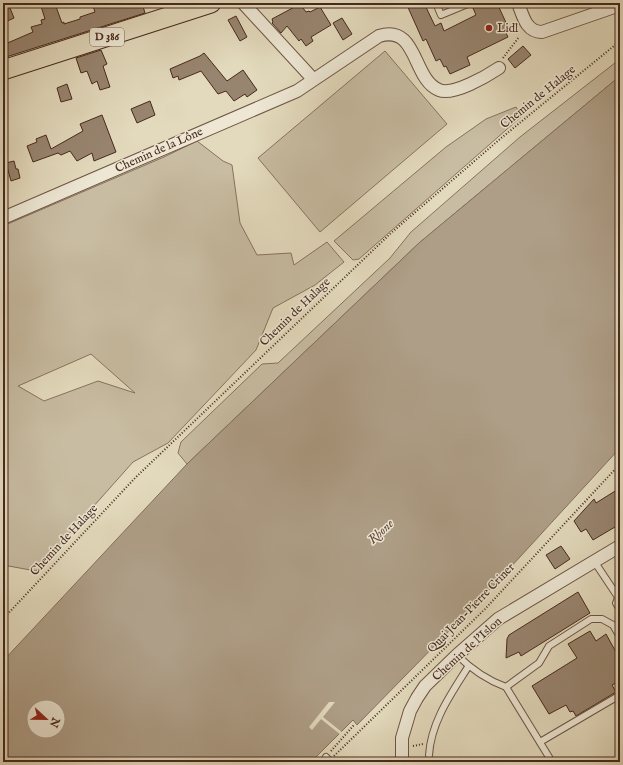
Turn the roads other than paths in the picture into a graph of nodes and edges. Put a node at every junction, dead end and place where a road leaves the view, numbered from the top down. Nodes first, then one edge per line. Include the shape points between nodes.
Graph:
1 (211, 3) edge
2 (243, 3) edge
3 (436, 3) edge
4 (470, 3) edge
5 (518, 3) edge
6 (620, 5) edge
7 (499, 68) road end
8 (3, 70) edge
9 (314, 79) junction
10 (3, 218) edge
11 (620, 546) edge
12 (594, 561) junction
13 (619, 599) edge
14 (620, 610) edge
15 (620, 636) edge
16 (457, 655) junction
17 (468, 667) junction
18 (506, 687) junction
19 (620, 695) edge
20 (540, 742) junction
21 (429, 755) dead end
22 (402, 762) edge
23 (552, 762) edge

1 - 8 main road, D 386
2 - 9 street
3 - 4 lane via 441,15
5 - 6 street via 526,25 537,32
7 - 9 street, Chemin de la Lône via 457,89 440,91 428,82 403,39 387,34 379,36
9 - 10 street, Chemin de la Lône via 297,91
11 - 12 street, Chemin de l'Islon
12 - 13 lane
12 - 16 street, Chemin de l'Islon via 498,618
13 - 14 lane via 616,603
15 - 18 lane via 613,626 602,619 591,619 549,646 538,663
16 - 17 lane
16 - 22 street, Chemin de l'Islon via 417,698 402,738
17 - 18 lane via 494,683
17 - 21 lane via 442,708 430,743
18 - 20 lane
19 - 20 lane
20 - 23 lane

